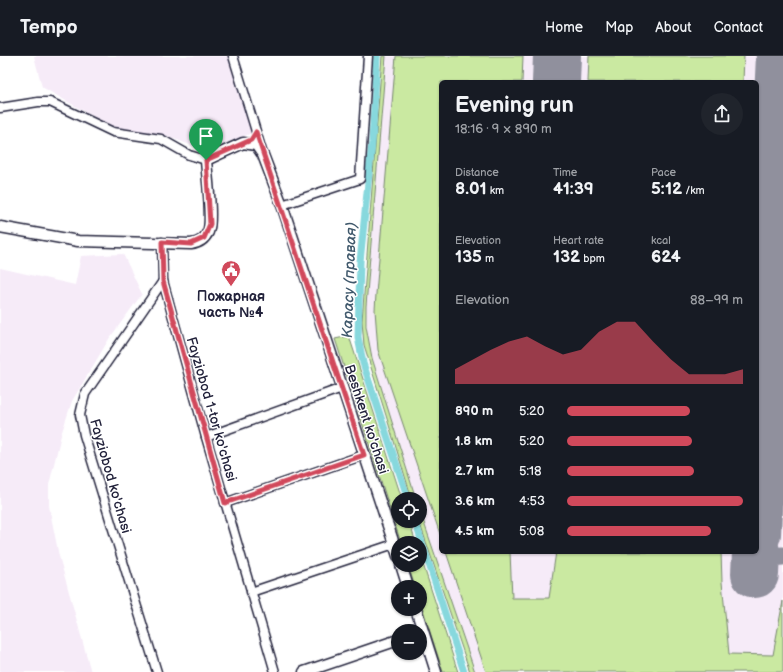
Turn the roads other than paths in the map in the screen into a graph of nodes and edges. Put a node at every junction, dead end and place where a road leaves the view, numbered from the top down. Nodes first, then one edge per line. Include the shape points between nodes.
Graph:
1 (233, 56) edge
2 (368, 56) edge
3 (0, 108) edge
4 (256, 132) junction
5 (243, 143) junction
6 (263, 154) junction
7 (206, 160) junction
8 (282, 204) junction
9 (0, 227) edge
10 (162, 242) junction
11 (163, 281) junction
12 (342, 388) junction
13 (206, 437) junction
14 (364, 455) junction
15 (225, 503) junction
16 (391, 536) edge
17 (391, 545) edge
18 (251, 592) junction
19 (391, 642) edge
20 (427, 646) edge
21 (157, 672) edge
22 (275, 672) edge
23 (304, 672) edge
24 (436, 672) edge

1 - 4 street, Beshkent ko'chasi
2 - 8 street via 360,178
3 - 7 street via 50,102 113,132 161,139 189,155
4 - 5 street via 253,138
4 - 6 street, Beshkent ko'chasi
5 - 6 street, Beshkent ko'chasi via 256,145
5 - 7 street
6 - 8 street, Beshkent ko'chasi
7 - 10 street via 210,224 208,232 201,241 191,244
8 - 12 street, Beshkent ko'chasi
9 - 10 street via 78,241
10 - 11 street, Fayziobod 1-tor ko'chasi
11 - 13 street, Fayziobod 1-tor ko'chasi
11 - 21 street, Fayziobod ko'chasi via 85,394 80,414 84,435
12 - 13 street
12 - 14 street, Beshkent ko'chasi
13 - 15 street, Fayziobod 1-tor ko'chasi
14 - 15 street
14 - 16 street, Beshkent ko'chasi
15 - 18 street, Fayziobod 1-tor ko'chasi
17 - 18 street
18 - 22 street, Fayziobod 1-tor ko'chasi
19 - 23 street
20 - 24 street

